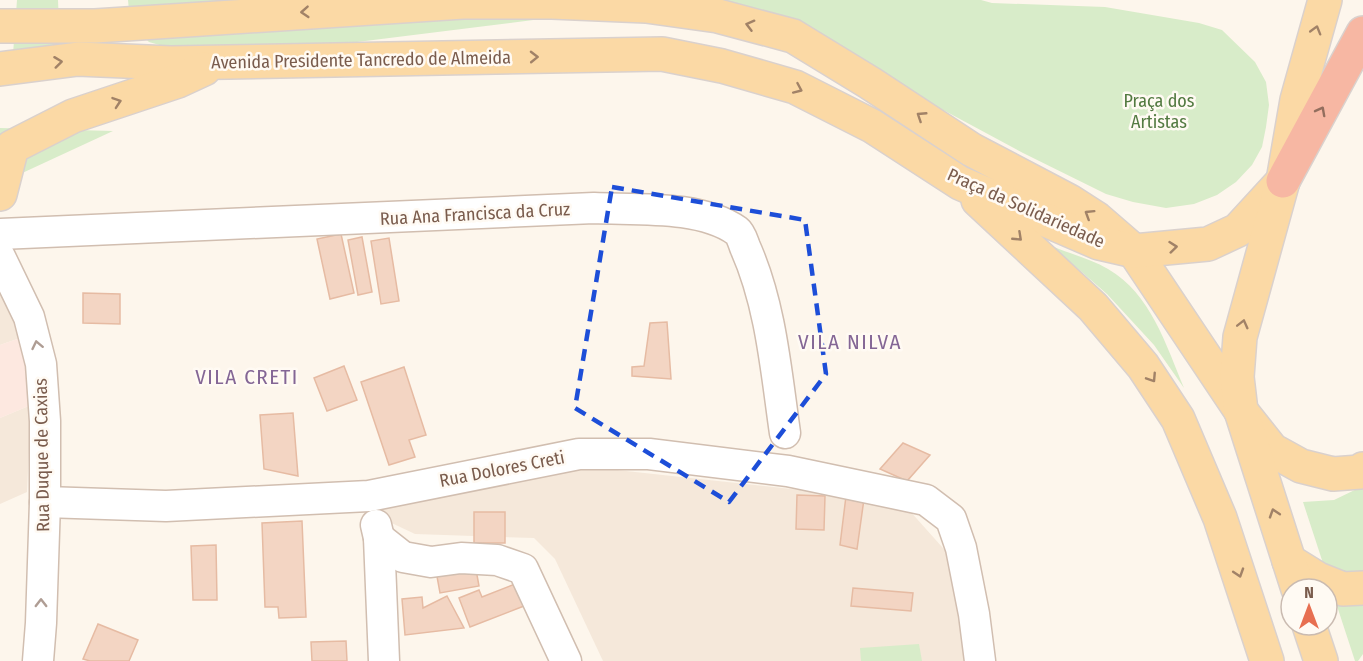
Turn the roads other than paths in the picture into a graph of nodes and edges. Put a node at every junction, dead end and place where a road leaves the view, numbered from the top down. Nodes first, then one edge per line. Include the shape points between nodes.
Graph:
1 (1325, 0) edge
2 (0, 26) edge
3 (1363, 33) edge
4 (219, 63) junction
5 (722, 66) joint
6 (0, 69) edge
7 (6, 147) edge
8 (1283, 182) junction
9 (960, 183) junction
10 (0, 194) edge
11 (0, 234) edge
12 (1134, 251) junction
13 (0, 257) edge
14 (1241, 411) junction
15 (785, 433) dead end
16 (1363, 469) edge
17 (369, 495) junction
18 (45, 502) junction
19 (379, 538) junction
20 (1293, 575) edge
21 (1363, 588) edge
22 (1313, 637) edge
23 (38, 661) edge
24 (384, 661) edge
25 (566, 661) edge
26 (980, 661) edge
27 (1267, 661) edge
28 (1321, 661) edge

8 -> 1 main road via 1297,100
12 -> 2 main road via 1069,201 972,150 793,36 718,16 646,6 463,2 95,26
8 -> 3 highway
4 -> 5 main road, Avenida Presidente Tancredo de Almeida via 662,54
6 -> 4 main road, Avenida Presidente Tancredo de Almeida via 78,60
7 -> 4 main road via 73,116
5 -> 9 main road, Praça da Solidariedade via 795,87 872,126
7 - 10 main road
12 -> 8 main road, Praça da Solidariedade via 1208,244 1238,230
14 -> 8 main road via 1237,377 1240,337
9 - 12 main road, Praça da Solidariedade via 1099,243
9 -> 27 main road via 1093,307 1143,366 1178,418 1220,518
11 - 15 street, Rua Ana Francisca da Cruz via 594,208 674,212 713,219 739,232 754,267 772,347
12 - 14 main road
18 -> 13 street, Rua Duque de Caxias via 41,364 29,317
14 - 16 main road via 1272,450 1301,466 1333,474
20 -> 14 main road
17 - 18 street, Rua Dolores Creti via 166,506
17 - 19 street
17 - 26 street, Rua Dolores Creti via 579,454 649,454 788,471 926,500 951,519 961,548
23 -> 18 street, Rua Duque de Caxias
19 - 24 street
19 - 25 street via 403,557 431,562 461,558 497,560 523,568
20 - 21 main road via 1343,589
22 - 28 main road

